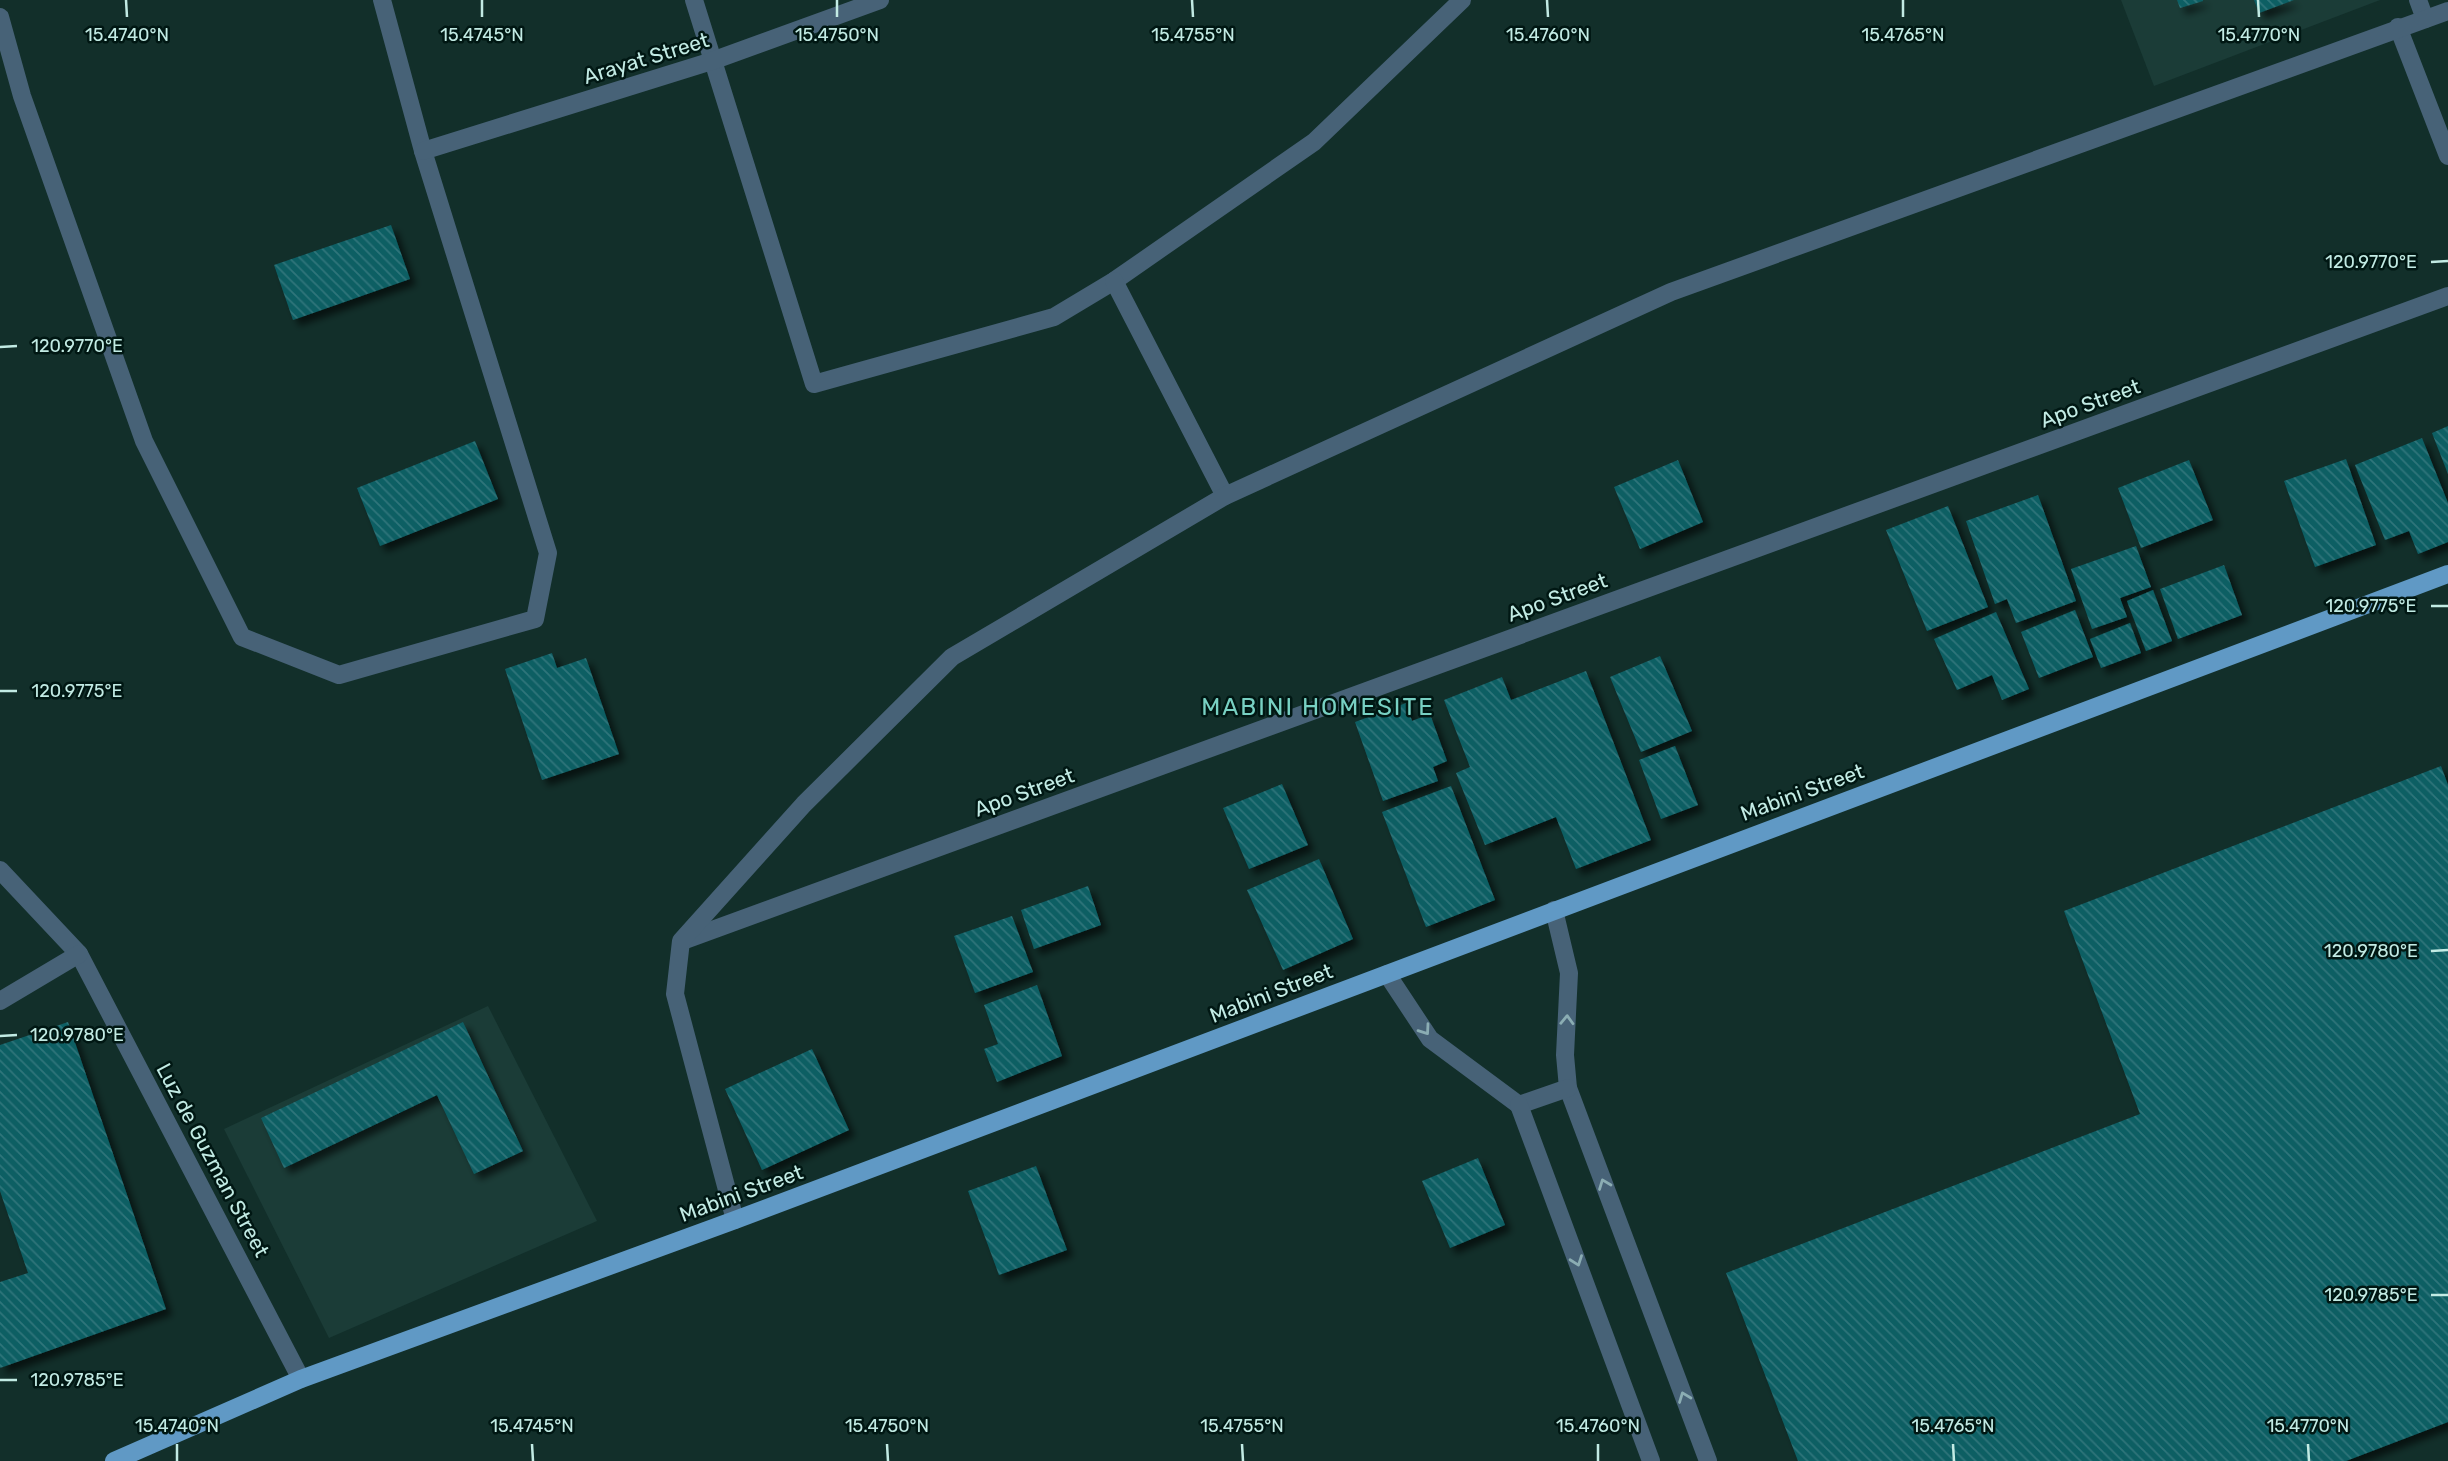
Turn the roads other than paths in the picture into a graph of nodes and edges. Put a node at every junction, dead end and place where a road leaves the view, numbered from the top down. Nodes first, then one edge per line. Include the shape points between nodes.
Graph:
1 (382, 0) edge
2 (694, 0) edge
3 (880, 0) edge
4 (1462, 0) edge
5 (2418, 0) edge
6 (2448, 11) edge
7 (0, 17) edge
8 (2425, 19) junction
9 (2398, 27) junction
10 (712, 61) junction
11 (423, 151) junction
12 (2448, 156) edge
13 (1115, 281) junction
14 (2448, 296) edge
15 (1225, 496) junction
16 (2448, 574) edge
17 (0, 870) edge
18 (1554, 910) junction
19 (681, 941) junction
20 (79, 954) junction
21 (1387, 974) junction
22 (0, 1001) edge
23 (1568, 1088) junction
24 (1519, 1105) junction
25 (735, 1220) junction
26 (301, 1379) junction
27 (114, 1461) edge
28 (1651, 1461) edge
29 (1708, 1461) edge

1 - 11 street
2 - 10 street
3 - 10 street, Arayat Street
4 - 13 street via 1314,142
5 - 8 street
6 - 8 street
7 - 11 street via 22,96 144,441 242,637 339,674 535,620 548,553
8 - 9 street
9 - 12 street
9 - 15 street via 1671,292
10 - 11 street, Arayat Street
10 - 13 street via 814,384 1054,317
13 - 15 street
14 - 19 street, Apo Street
15 - 19 street via 952,657 804,804
16 - 18 main road, Mabini Street
17 - 20 street, Luz de Guzman Street
18 - 21 main road, Mabini Street
23 -> 18 street via 1569,973
19 - 25 street via 675,993
20 - 22 street
20 - 26 street, Luz de Guzman Street
21 -> 24 street via 1430,1039
21 - 25 main road, Mabini Street
23 - 24 street
29 -> 23 street
24 -> 28 street
25 - 26 main road, Mabini Street
26 - 27 main road, Mabini Street

